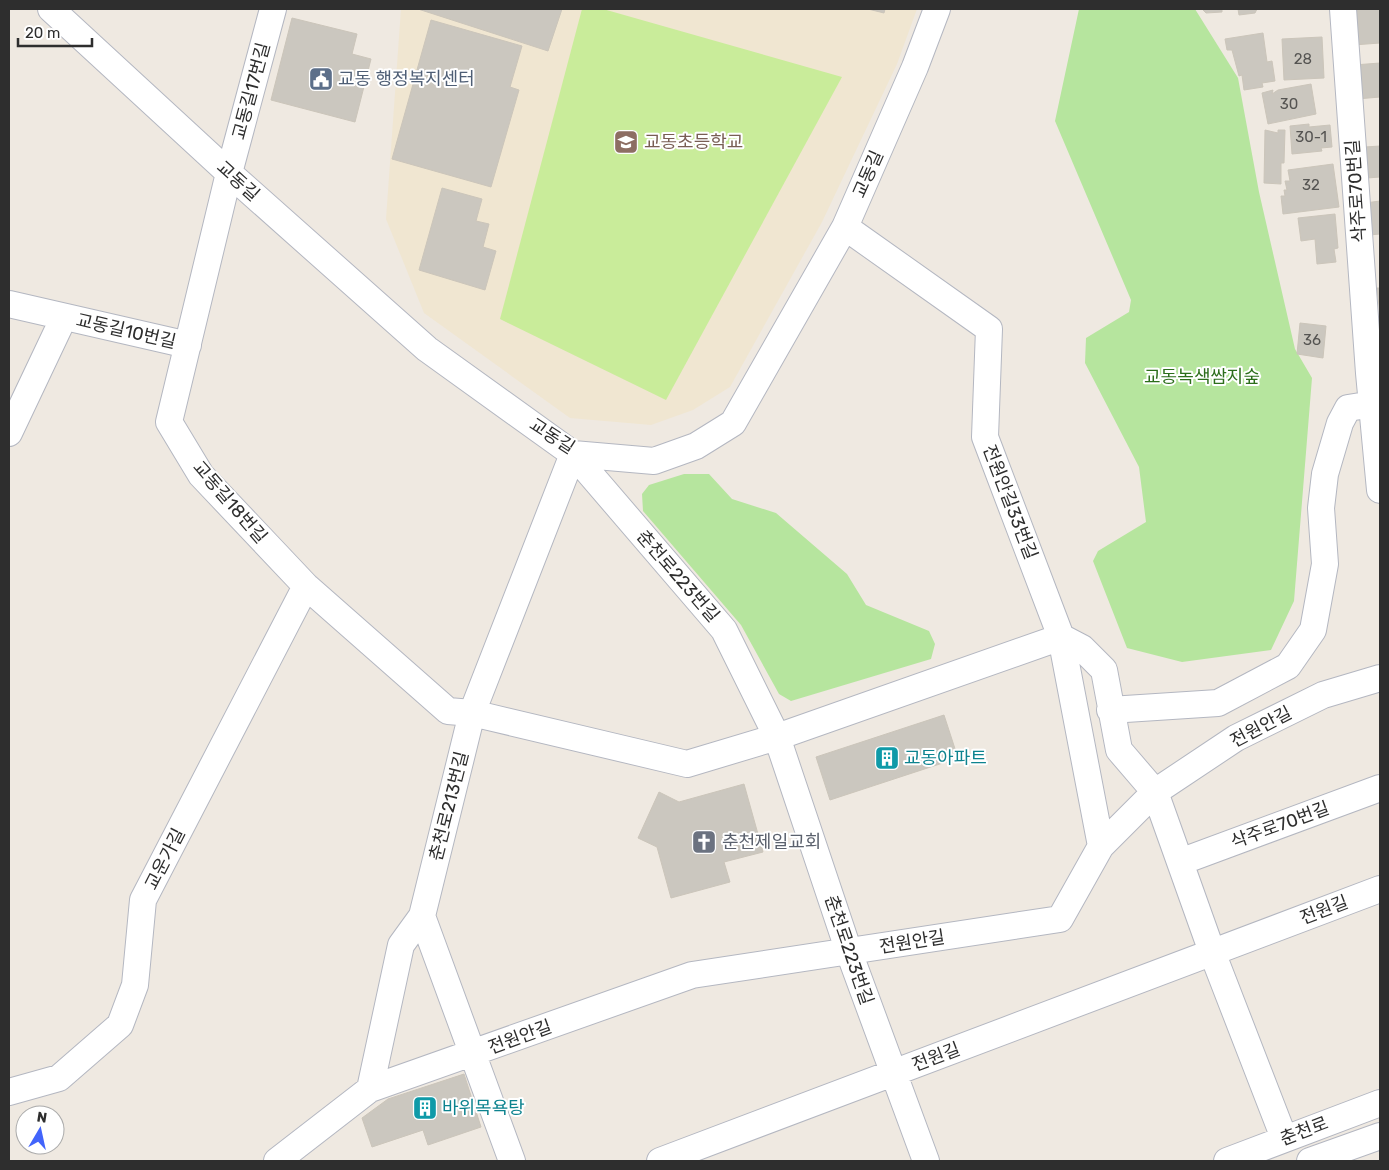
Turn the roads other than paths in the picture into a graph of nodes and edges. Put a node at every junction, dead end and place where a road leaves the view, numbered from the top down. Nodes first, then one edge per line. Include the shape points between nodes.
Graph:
1 (52, 9) edge
2 (273, 9) edge
3 (938, 9) edge
4 (1343, 9) edge
5 (229, 173) junction
6 (845, 228) junction
7 (9, 304) edge
8 (64, 317) junction
9 (188, 346) junction
10 (1375, 373) edge
11 (1373, 404) junction
12 (9, 433) edge
13 (573, 454) junction
14 (1380, 490) edge
15 (306, 586) junction
16 (1061, 637) junction
17 (1380, 678) edge
18 (1110, 710) junction
19 (472, 713) junction
20 (777, 737) junction
21 (1380, 788) edge
22 (1155, 792) junction
23 (1101, 846) junction
24 (1180, 862) junction
25 (1380, 889) edge
26 (422, 916) junction
27 (849, 952) junction
28 (1212, 952) junction
29 (472, 1054) junction
30 (892, 1074) junction
31 (370, 1089) junction
32 (9, 1092) edge
33 (1380, 1103) edge
34 (1380, 1136) edge
35 (1284, 1138) junction
36 (277, 1161) edge
37 (512, 1161) edge
38 (660, 1161) edge
39 (926, 1161) edge
40 (1227, 1161) edge
41 (1310, 1161) edge

1 - 5 street, 교동길
2 - 5 street, 교동길17번길
3 - 6 street, 교동길
4 - 10 street, 삭주로70번길
5 - 9 street, 교동길18번길
5 - 13 street, 교동길 via 427,349
6 - 13 street, 교동길 via 733,423 696,446 654,461
6 - 16 street, 전원안길33번길 via 989,330 985,437
7 - 8 street, 교동길10번길
8 - 9 street, 교동길10번길
8 - 12 street, 교동길10번길
9 - 15 street, 교동길18번길 via 169,422 200,475
10 - 11 street, 삭주로70번길
11 - 14 street, 삭주로70번길
11 - 18 street via 1348,408 1340,423 1325,474 1321,508 1325,564 1313,630 1288,666 1218,703
13 - 19 street, 춘천로213번길
13 - 20 street, 춘천로223번길 via 724,630
15 - 19 street, 교동길18번길 via 448,711
15 - 32 street, 교운가길 via 144,900 135,985 120,1025 59,1078
16 - 18 street via 1082,648 1104,670
16 - 20 street
16 - 23 street, 전원안길33번길
17 - 22 street, 전원안길 via 1323,695 1236,738
18 - 22 street via 1119,750
19 - 20 street via 687,764
19 - 26 street, 춘천로213번길
20 - 27 street, 춘천로223번길
21 - 24 street, 삭주로70번길
22 - 23 street, 전원안길
22 - 24 street
23 - 27 street, 전원안길 via 1060,919
24 - 28 street
25 - 28 street, 전원길
26 - 29 street
26 - 31 street via 401,945
27 - 29 street, 전원안길 via 692,976
27 - 30 street, 춘천로223번길
28 - 30 street, 전원길
28 - 35 street
29 - 31 street, 전원안길
29 - 37 street
30 - 38 street, 전원길
30 - 39 street, 춘천로223번길
31 - 36 street, 전원안길
33 - 35 street, 춘천로
34 - 41 street, 춘천로
35 - 40 street, 춘천로

